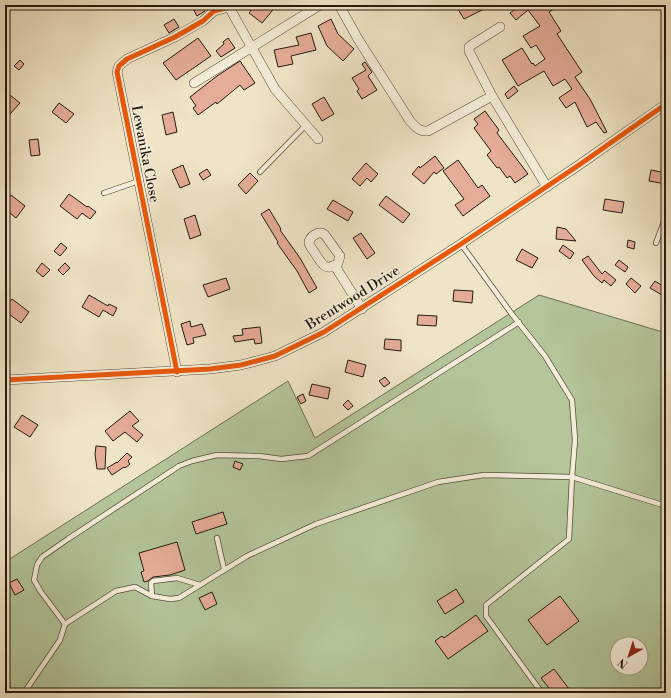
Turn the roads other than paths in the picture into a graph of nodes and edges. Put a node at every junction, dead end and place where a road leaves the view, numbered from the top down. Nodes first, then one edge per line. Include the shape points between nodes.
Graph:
1 (320, 5) edge
2 (339, 5) edge
3 (231, 6) edge
4 (500, 27) dead end
5 (251, 47) junction
6 (194, 83) dead end
7 (492, 96) junction
8 (666, 104) edge
9 (306, 125) junction
10 (666, 135) edge
11 (318, 139) dead end
12 (666, 153) edge
13 (260, 172) dead end
14 (138, 181) junction
15 (547, 187) junction
16 (104, 193) dead end
17 (666, 216) edge
18 (656, 243) dead end
19 (461, 244) junction
20 (335, 266) dead end
21 (362, 309) junction
22 (518, 322) junction
23 (176, 372) junction
24 (5, 380) edge
25 (572, 477) junction
26 (666, 506) edge
27 (217, 538) dead end
28 (224, 569) junction
29 (200, 585) junction
30 (152, 596) junction
31 (65, 624) junction
32 (24, 693) edge
33 (542, 693) edge

1 - 5 street
2 - 7 street via 410,121 422,132
3 - 5 street
3 - 14 street, Lewanika Close via 214,11 203,21 166,42 127,59 119,66 117,72
4 - 7 street via 469,47
5 - 6 street
5 - 9 street via 276,90
7 - 15 street
8 - 15 street, Brentwood Drive
9 - 11 street
9 - 13 lane
10 - 12 lane
14 - 16 lane
14 - 23 street, Lewanika Close
15 - 19 street, Brentwood Drive
17 - 18 lane
19 - 21 street, Brentwood Drive
19 - 22 lane
20 - 21 street
21 - 23 street, Brentwood Drive via 276,356 241,365
22 - 25 lane via 545,356 572,400 575,440
22 - 31 lane via 308,456 281,459 217,455 192,461 179,466 68,539 42,557 37,565 34,580
23 - 24 street, Brentwood Drive
25 - 26 lane
25 - 28 lane via 484,475 438,482 316,524
25 - 33 lane via 570,540 486,604 486,616
27 - 28 lane
28 - 29 lane
29 - 30 lane via 179,598
29 - 30 lane via 177,578 153,580
30 - 31 lane via 135,587 116,591
31 - 32 lane via 60,640

